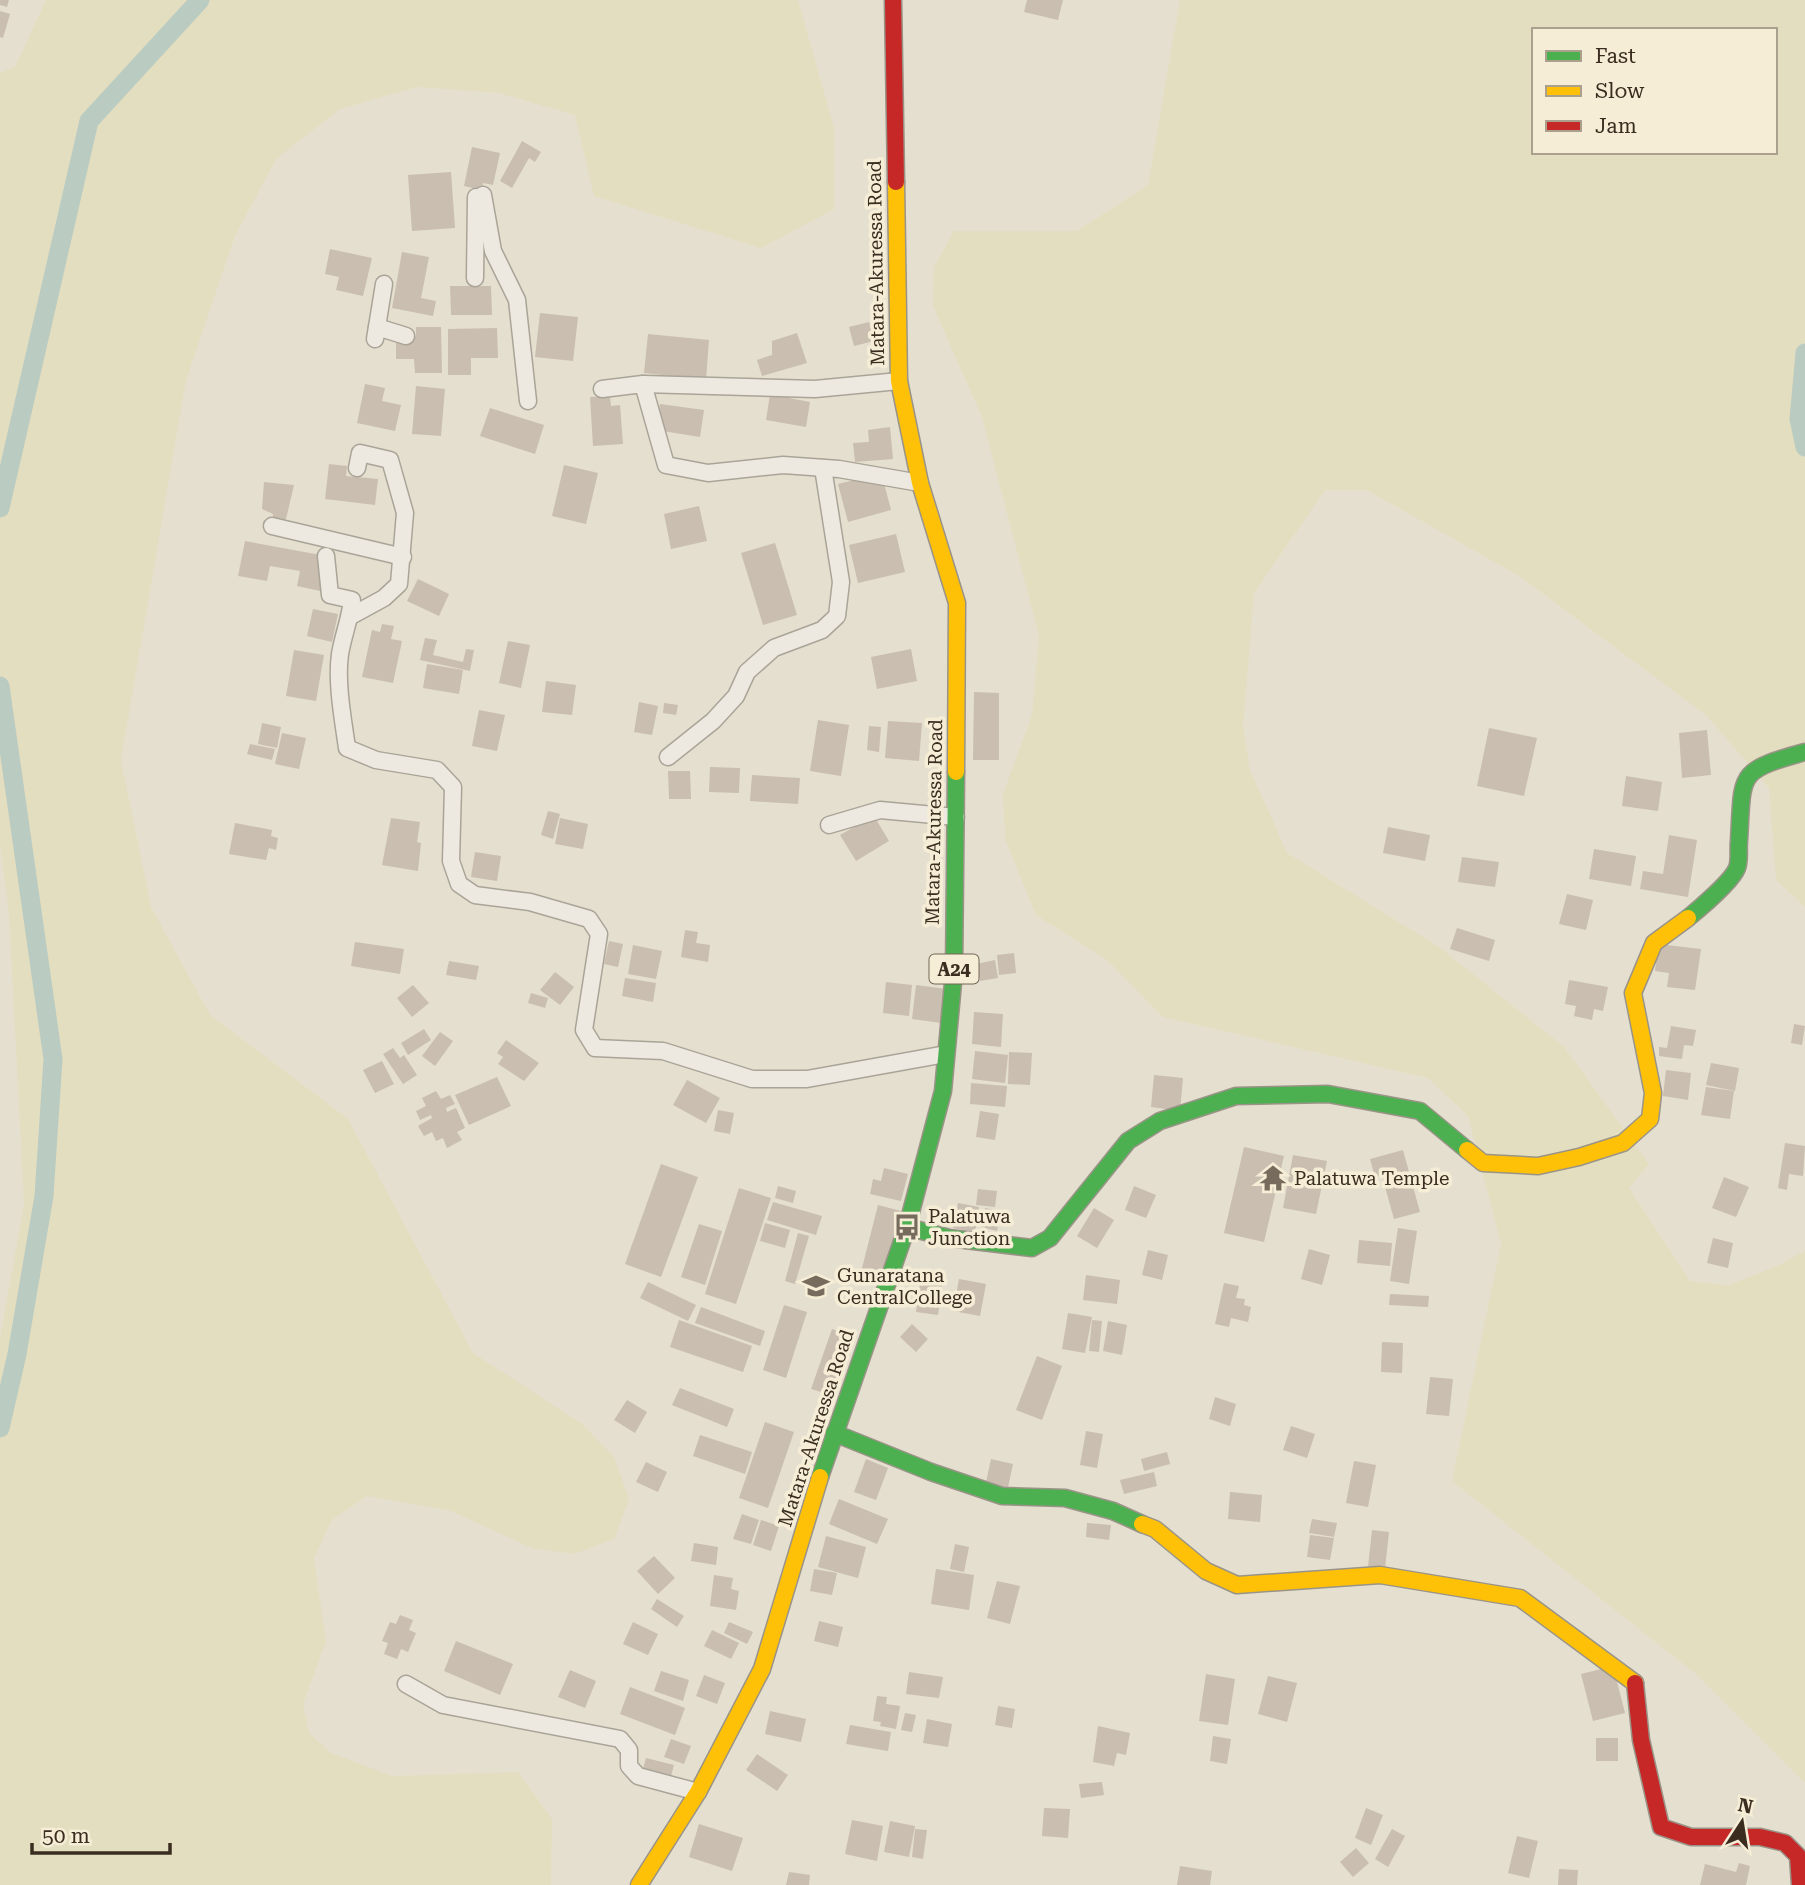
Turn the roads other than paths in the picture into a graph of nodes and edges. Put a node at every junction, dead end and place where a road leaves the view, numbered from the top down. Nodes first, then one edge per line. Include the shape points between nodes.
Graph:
1 (893, 1) edge
2 (475, 278) dead end
3 (384, 284) dead end
4 (406, 336) dead end
5 (899, 381) junction
6 (643, 384) junction
7 (603, 389) dead end
8 (528, 401) dead end
9 (357, 468) dead end
10 (824, 468) junction
11 (920, 482) junction
12 (272, 526) dead end
13 (326, 556) dead end
14 (403, 557) junction
15 (351, 616) junction
16 (1805, 752) edge
17 (668, 757) dead end
18 (956, 817) junction
19 (829, 825) dead end
20 (946, 1054) junction
21 (906, 1227) junction
22 (834, 1433) junction
23 (407, 1684) dead end
24 (698, 1792) junction
25 (648, 1882) edge
26 (1800, 1885) edge

1 - 5 main road, Matara-Akuressa Road / A24
2 - 8 street via 479,196 493,251 517,300
3 - 4 street via 376,333
5 - 6 street via 815,389
5 - 11 main road, Matara-Akuressa Road / A24
6 - 7 street
6 - 10 street via 666,465 708,473 783,465
9 - 14 street via 360,453 390,460 405,513
10 - 11 street
10 - 17 street via 841,582 837,616 822,630 774,648 747,672 736,696 713,721
11 - 18 main road, Matara-Akuressa Road / A24 via 957,603
12 - 14 street
13 - 15 street via 330,595 352,600
14 - 15 street via 399,584
15 - 20 street via 340,655 347,748 376,761 436,770 453,787 452,861 459,884 475,895 530,902 589,919 598,934 584,1030 595,1048 663,1051 752,1079 807,1079
16 - 21 main road via 1769,762 1747,777 1742,784 1737,868 1706,904 1654,943 1633,993 1653,1093 1650,1118 1623,1143 1538,1166 1483,1163 1420,1111 1328,1094 1236,1096 1160,1121 1128,1140 1050,1238 1031,1248 949,1238
18 - 19 street via 880,810
18 - 20 main road, Matara-Akuressa Road / A24 via 954,972
20 - 21 main road, Matara-Akuressa Road / A24 via 943,1091
21 - 22 main road, Matara-Akuressa Road / A24
22 - 24 main road, Matara-Akuressa Road / A24 via 762,1669
22 - 26 main road via 1002,1496 1065,1498 1113,1511 1155,1529 1206,1571 1237,1585 1380,1575 1520,1598 1635,1682 1641,1740 1661,1827 1691,1837 1760,1837 1785,1843 1798,1856
23 - 24 street via 443,1705 620,1739 629,1749 629,1766 638,1776
24 - 25 main road, Matara-Akuressa Road / A24

